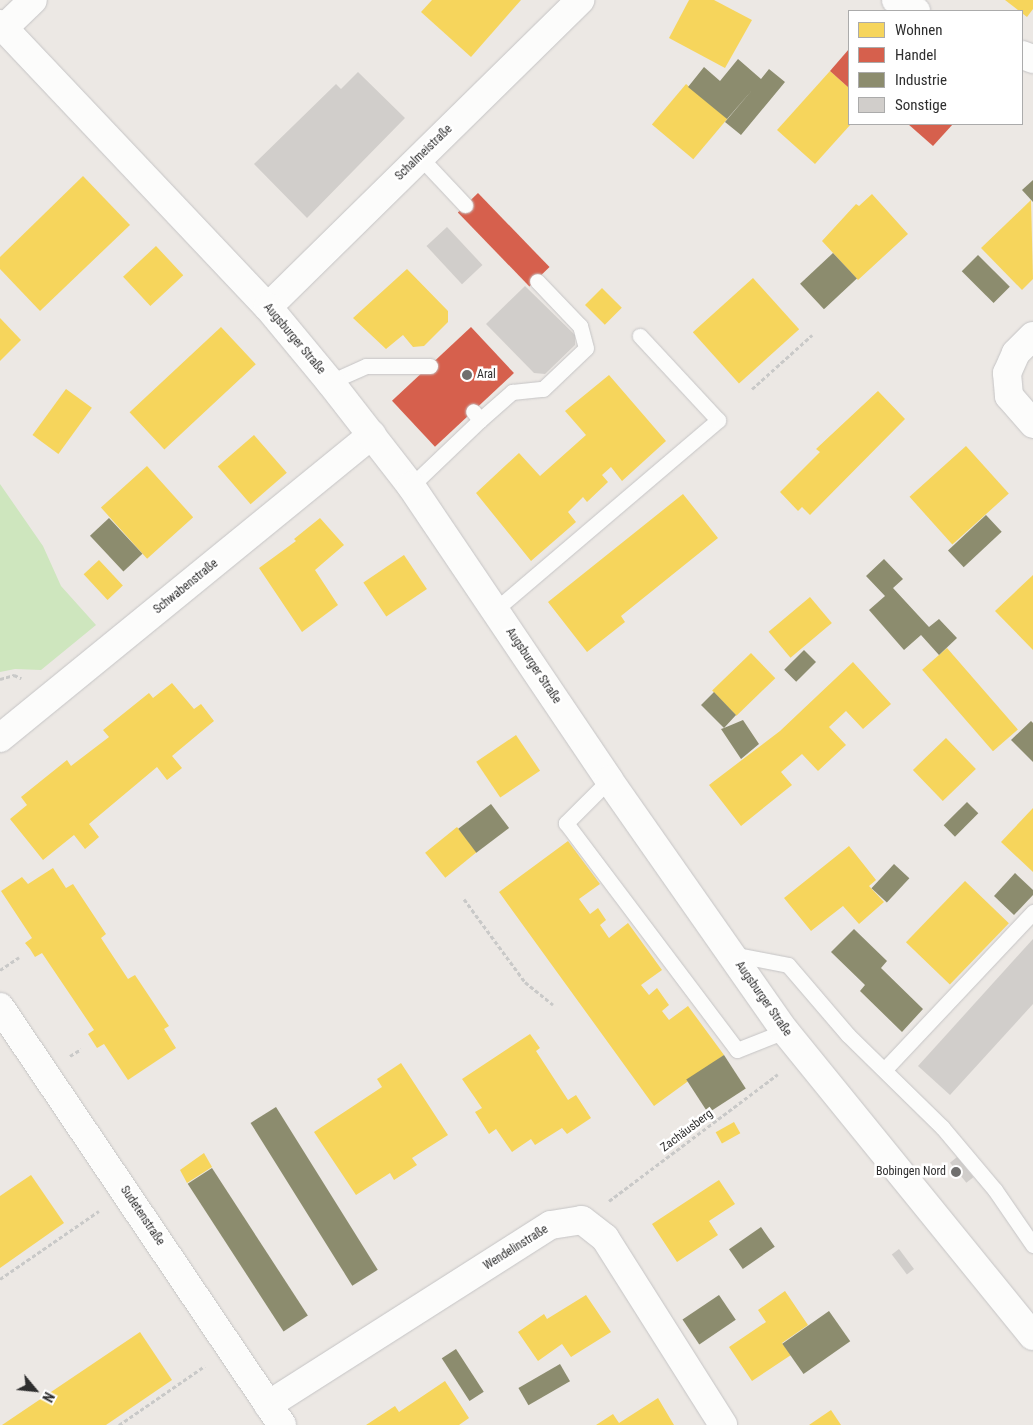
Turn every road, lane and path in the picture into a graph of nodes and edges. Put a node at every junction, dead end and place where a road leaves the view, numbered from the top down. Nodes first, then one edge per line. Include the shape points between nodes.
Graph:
1 (33, 0) edge
2 (580, 0) edge
3 (896, 0) edge
4 (914, 10) edge
5 (2, 26) edge
6 (420, 156) junction
7 (465, 205) dead end
8 (537, 281) dead end
9 (268, 307) junction
10 (812, 335) dead end
11 (640, 336) dead end
12 (1033, 336) edge
13 (430, 366) dead end
14 (330, 382) junction
15 (752, 389) dead end
16 (1033, 424) edge
17 (372, 435) junction
18 (411, 486) junction
19 (495, 610) junction
20 (0, 738) edge
21 (609, 780) junction
22 (464, 899) dead end
23 (1033, 912) edge
24 (731, 954) junction
25 (19, 957) dead end
26 (0, 970) edge
27 (553, 1004) dead end
28 (0, 1007) edge
29 (785, 1031) junction
30 (803, 1056) junction
31 (885, 1070) junction
32 (126, 1192) junction
33 (582, 1220) junction
34 (1033, 1245) edge
35 (0, 1279) edge
36 (1033, 1336) edge
37 (230, 1349) junction
38 (275, 1415) edge
39 (119, 1425) edge
40 (723, 1425) edge

1 - 5 street
2 - 6 street, Schalmeistraße
3 - 4 street
5 - 9 street, Augsburger Straße
6 - 7 lane
6 - 9 street, Schalmeistraße
8 - 18 lane via 580,326 586,348 544,389 512,392 477,416
9 - 14 street, Augsburger Straße
10 - 15 path
11 - 19 lane via 718,420
12 - 16 street via 1016,353 1007,373 1009,396
13 - 14 lane via 366,366
14 - 17 street, Augsburger Straße
17 - 18 street, Augsburger Straße
17 - 20 street, Schwabenstraße
18 - 19 street, Augsburger Straße
19 - 21 street, Augsburger Straße
21 - 24 street, Augsburger Straße
21 - 29 lane via 566,823 737,1050
22 - 27 path via 525,982
23 - 31 lane
24 - 29 street, Augsburger Straße
24 - 31 lane via 788,966 848,1035
25 - 26 path
28 - 32 street, Sudetenstraße
29 - 30 street, Augsburger Straße
30 - 33 path, Zachäusberg
30 - 36 street, Augsburger Straße
31 - 34 lane via 948,1134 995,1190
32 - 35 path
32 - 37 street, Sudetenstraße
33 - 38 street, Wendelinstraße via 551,1225
33 - 40 street via 605,1238
37 - 38 street, Sudetenstraße
37 - 39 path

